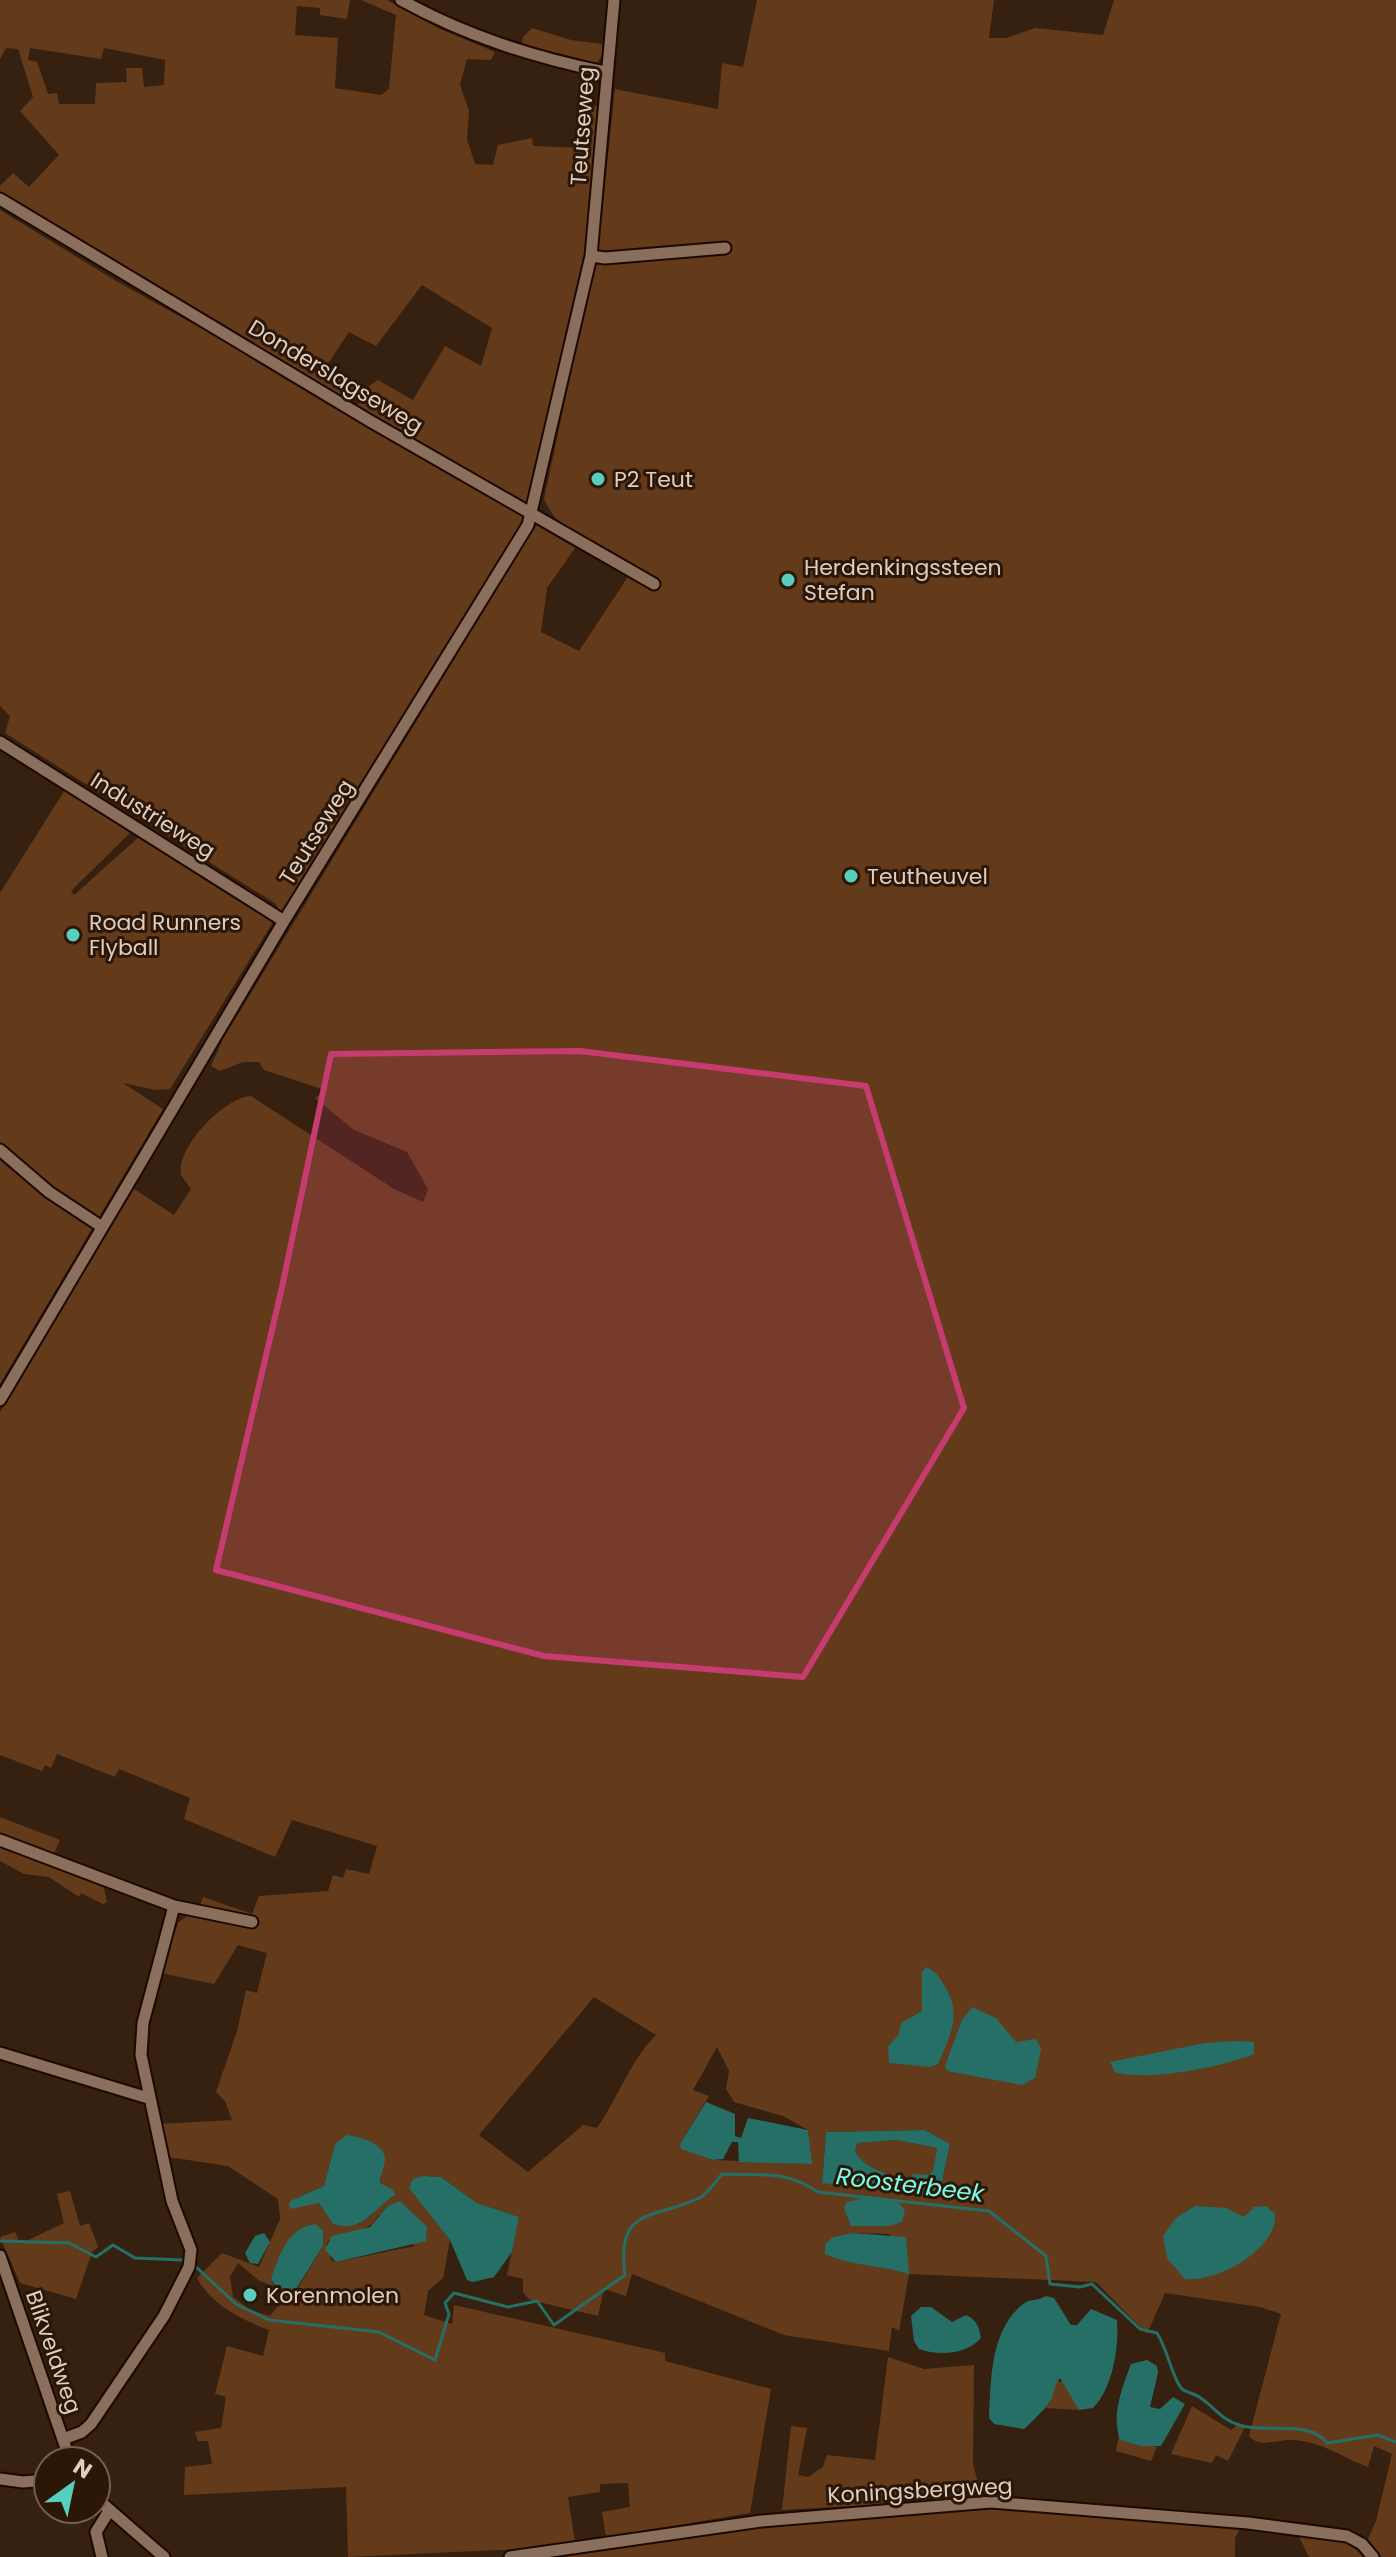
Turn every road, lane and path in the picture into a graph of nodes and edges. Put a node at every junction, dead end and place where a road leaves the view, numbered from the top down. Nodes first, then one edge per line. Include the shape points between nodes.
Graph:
1 (401, 0) edge
2 (614, 0) edge
3 (605, 72) junction
4 (0, 199) edge
5 (725, 248) dead end
6 (591, 256) junction
7 (533, 513) junction
8 (654, 584) dead end
9 (0, 742) edge
10 (284, 921) junction
11 (0, 1150) edge
12 (102, 1227) junction
13 (0, 1400) edge
14 (0, 1840) edge
15 (174, 1906) junction
16 (252, 1922) dead end
17 (0, 2053) edge
18 (148, 2098) junction
19 (0, 2256) edge
20 (63, 2439) junction
21 (65, 2445) edge
22 (0, 2479) edge
23 (32, 2481) edge
24 (112, 2514) edge
25 (100, 2525) edge
26 (102, 2557) edge
27 (164, 2557) edge
28 (510, 2557) edge
29 (1373, 2557) edge

1 - 3 street via 498,45
2 - 3 street, Teutseweg
3 - 6 street, Teutseweg
4 - 7 street, Donderslagseweg
5 - 6 street
6 - 7 street, Teutseweg
7 - 8 street, Donderslagseweg
7 - 10 street, Teutseweg via 493,587
9 - 10 street, Industrieweg
10 - 12 street, Teutseweg
11 - 12 street
12 - 13 street, Teutseweg
14 - 15 street
15 - 16 street
15 - 18 street via 141,2038
17 - 18 street
18 - 20 street via 172,2201 191,2250 189,2267 164,2316 91,2424
19 - 20 street, Blikveldweg
20 - 21 street, Blikveldweg
22 - 23 street
24 - 27 street
25 - 26 street via 96,2532
28 - 29 street, Koningsbergweg via 761,2521 991,2502 1347,2536

